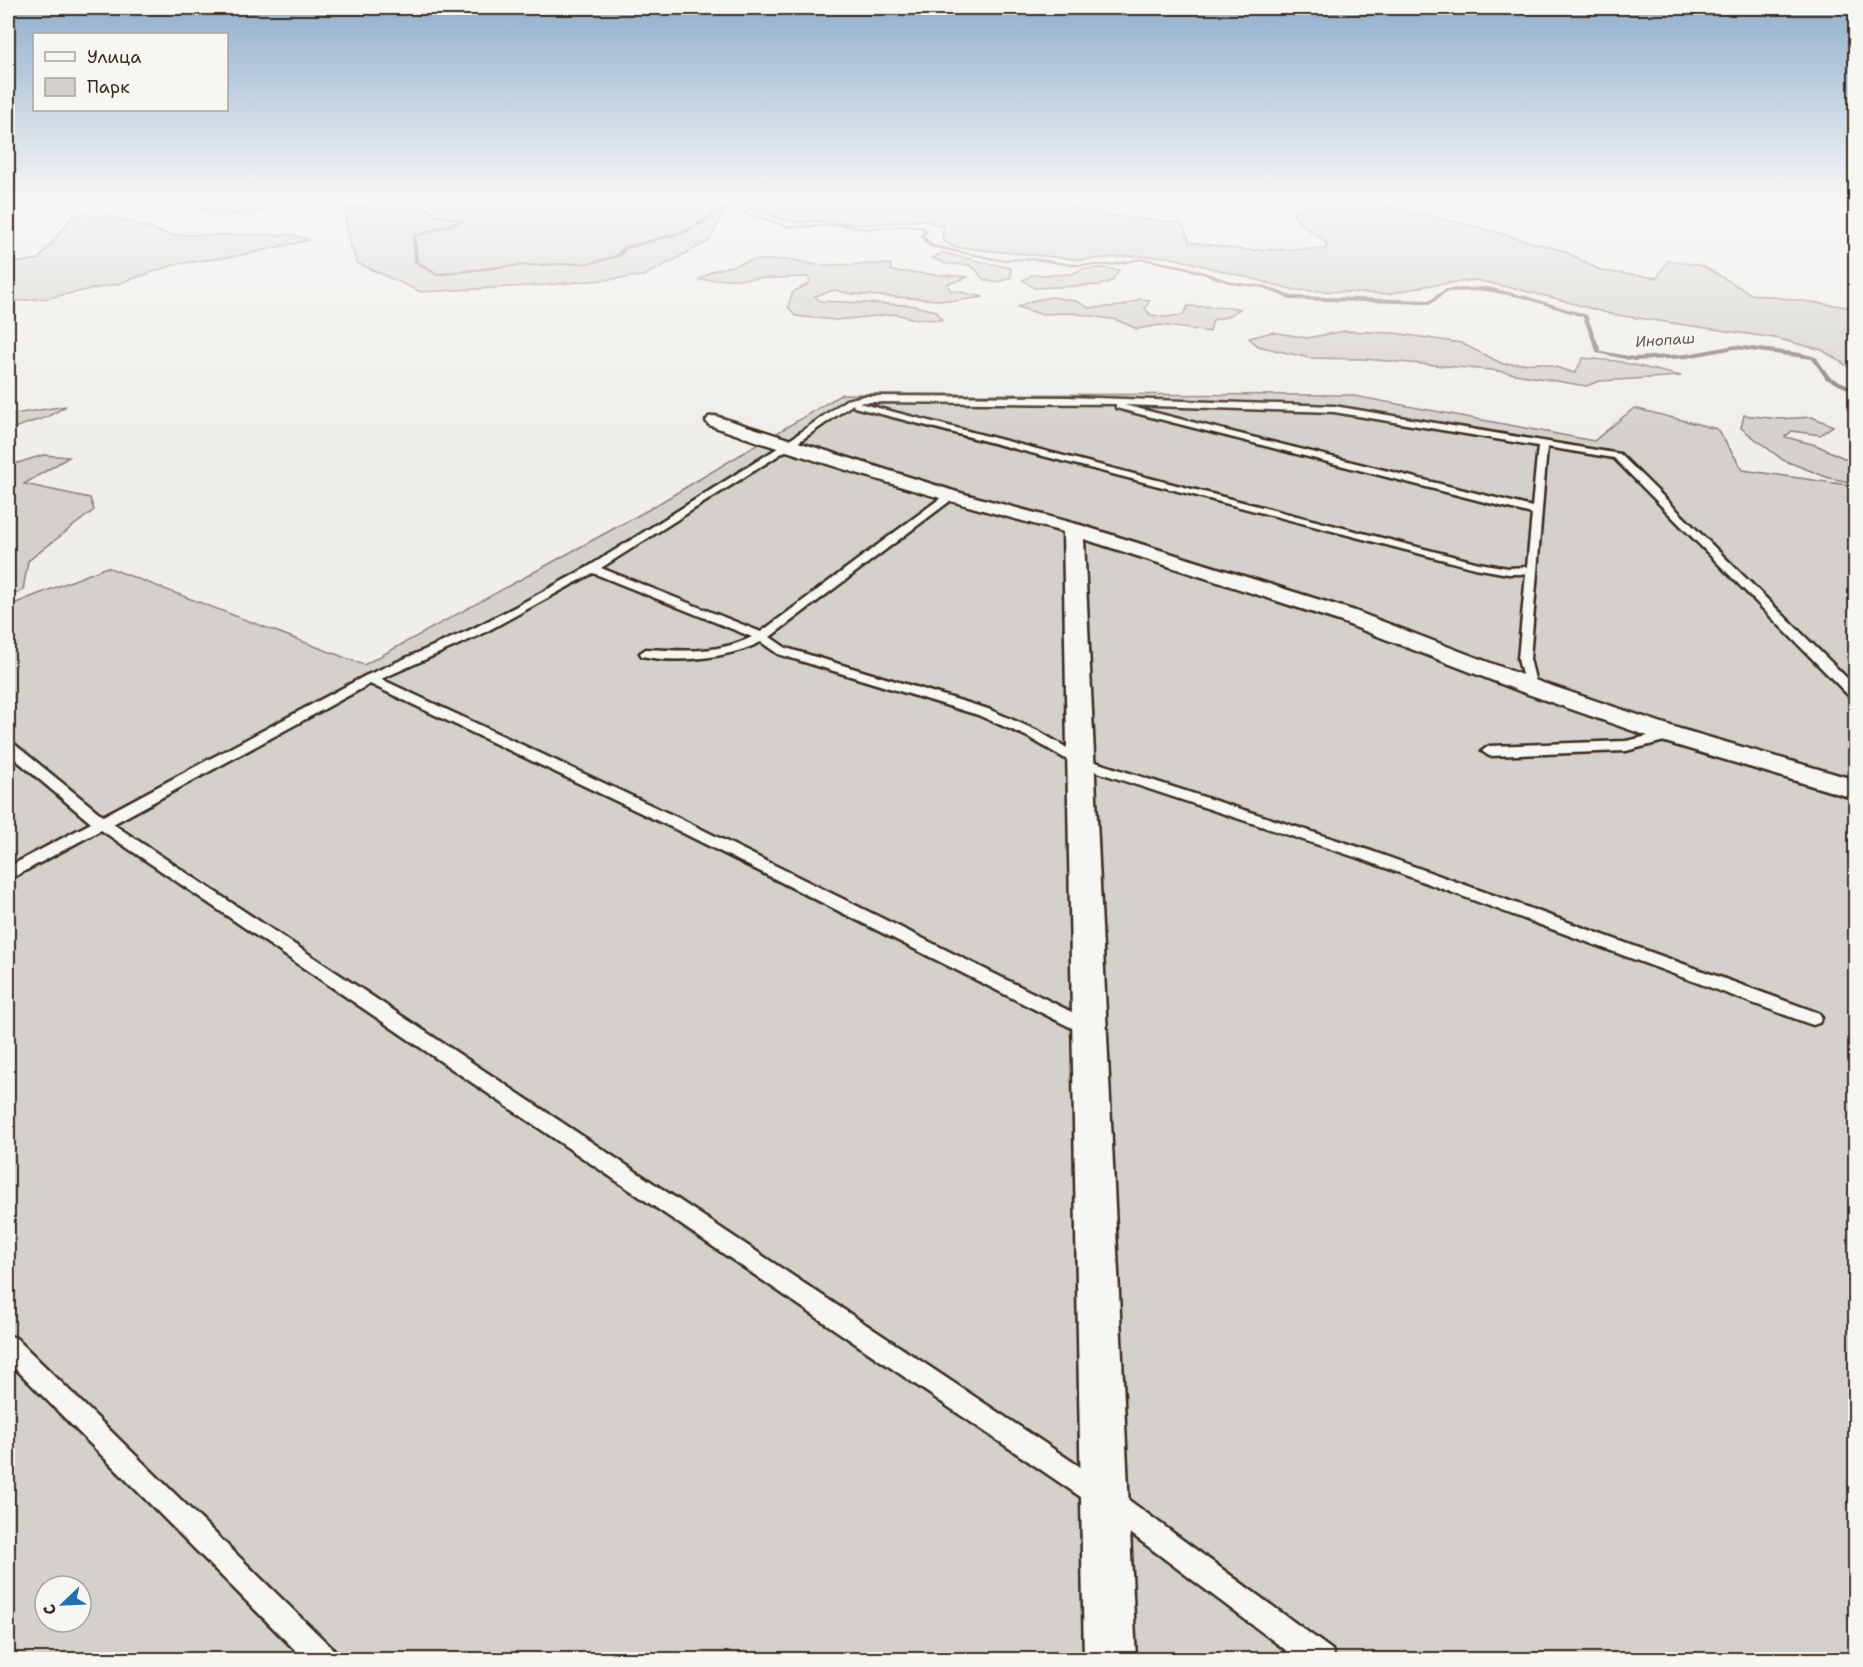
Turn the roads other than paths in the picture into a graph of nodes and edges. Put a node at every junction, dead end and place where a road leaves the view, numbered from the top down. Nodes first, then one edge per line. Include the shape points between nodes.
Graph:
1 (1115, 401) junction
2 (849, 402) junction
3 (715, 421) dead end
4 (1543, 443) junction
5 (787, 446) junction
6 (950, 496) junction
7 (1538, 512) junction
8 (1073, 529) junction
9 (592, 569) junction
10 (1533, 570) junction
11 (762, 637) junction
12 (646, 653) dead end
13 (370, 679) junction
14 (1531, 687) junction
15 (1856, 695) edge
16 (1671, 735) junction
17 (8, 746) edge
18 (1489, 751) dead end
19 (1081, 762) junction
20 (1856, 790) edge
21 (101, 823) junction
22 (8, 874) edge
23 (1813, 1018) dead end
24 (1090, 1029) junction
25 (8, 1346) edge
26 (1106, 1499) junction
27 (324, 1659) edge
28 (1110, 1659) edge
29 (1322, 1659) edge

1 - 2 lane via 885,398
1 - 4 lane via 1334,409
1 - 7 lane via 1129,410
2 - 5 lane
2 - 10 lane via 1479,566
3 - 5 street
4 - 7 lane
4 - 15 lane via 1617,456
5 - 6 street
5 - 9 lane
6 - 8 street
6 - 11 lane
7 - 10 lane
8 - 14 street via 1347,616
8 - 19 street
9 - 11 lane
9 - 13 lane via 476,632
10 - 14 lane via 1524,659
11 - 12 lane via 738,649 700,654
11 - 19 lane via 782,651 983,712 1033,734
13 - 21 lane
13 - 24 lane via 682,826
14 - 16 street
16 - 18 lane via 1626,746
16 - 20 street
17 - 21 lane
19 - 23 lane via 1369,856
19 - 24 street
21 - 22 lane
21 - 26 lane
24 - 26 street
25 - 27 lane
26 - 28 street
26 - 29 lane

